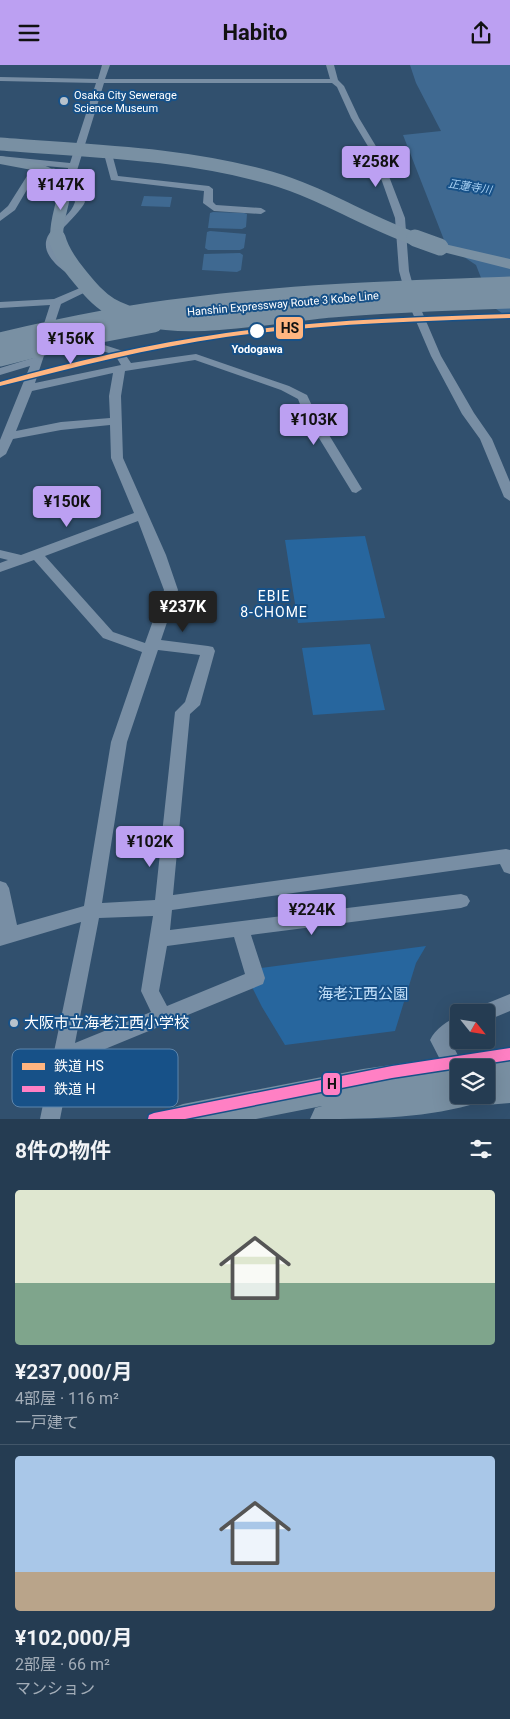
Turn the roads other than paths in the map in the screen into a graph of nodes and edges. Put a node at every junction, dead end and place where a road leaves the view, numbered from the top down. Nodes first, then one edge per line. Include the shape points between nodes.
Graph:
1 (106, 65) edge
2 (330, 65) edge
3 (0, 79) edge
4 (334, 81) junction
5 (101, 82) junction
6 (0, 146) edge
7 (78, 152) junction
8 (0, 160) edge
9 (74, 166) junction
10 (31, 176) dead end
11 (261, 211) dead end
12 (0, 218) edge
13 (510, 264) edge
14 (508, 291) edge
15 (56, 302) junction
16 (0, 305) edge
17 (0, 333) edge
18 (48, 333) junction
19 (0, 341) edge
20 (0, 349) edge
21 (0, 358) edge
22 (38, 360) junction
23 (124, 367) junction
24 (0, 372) edge
25 (28, 389) junction
26 (115, 421) junction
27 (5, 438) edge
28 (0, 454) edge
29 (356, 489) dead end
30 (510, 497) edge
31 (141, 515) junction
32 (0, 554) edge
33 (30, 557) junction
34 (0, 568) edge
35 (152, 647) junction
36 (510, 867) edge
37 (0, 888) edge
38 (460, 901) dead end
39 (163, 905) junction
40 (92, 911) junction
41 (240, 929) junction
42 (5, 937) edge
43 (160, 939) junction
44 (510, 1002) edge
45 (495, 1008) edge
46 (162, 1016) junction
47 (450, 1031) edge
48 (65, 1049) edge
49 (82, 1049) edge
50 (450, 1059) edge
51 (510, 1062) edge
52 (495, 1066) edge
53 (450, 1076) edge
54 (450, 1078) edge
55 (510, 1089) edge
56 (495, 1090) edge
57 (183, 1119) edge
58 (326, 1119) edge

1 - 5 street
2 - 4 street
3 - 5 street
4 - 5 street
4 - 30 street via 376,153 400,217 404,271 422,324 468,414 486,439
5 - 7 street
6 - 7 street
6 - 13 highway, bridge via 153,157 246,171 292,185 411,237 467,255
7 - 9 street
7 - 11 street via 108,152 114,178 209,189 208,203 214,208
8 - 9 street
8 - 14 highway, bridge via 36,167 59,180 64,193 56,233 64,255 97,296 132,315 195,322
9 - 15 street via 71,177 80,202 74,215 52,236 50,246 61,264 93,286
10 - 12 street via 12,208
14 - 17 highway, bridge via 332,285 221,293 114,308
14 - 19 highway, Hanshin Expressway Route 3 Kobe Line, bridge via 348,291 212,301 100,318
14 - 20 highway, Hanshin Expressway Route 3 Kobe Line, bridge via 317,299 213,308 112,323
14 - 21 highway, bridge via 287,308 182,320 91,335
15 - 16 street
15 - 18 street
18 - 22 street
18 - 23 street via 119,353
22 - 24 street
22 - 25 street
23 - 25 street
23 - 26 street via 115,396
23 - 29 street via 196,357 303,397
25 - 27 street
26 - 27 street via 61,426
26 - 31 street via 117,458
27 - 28 street
31 - 33 street
31 - 35 street via 171,590
32 - 33 street
33 - 34 street
33 - 35 street via 108,635
35 - 39 street via 208,651 192,705 183,711
35 - 40 street via 119,742
36 - 39 street via 506,856
37 - 42 street
38 - 41 street
39 - 40 street via 157,909
39 - 43 street
40 - 42 street
40 - 48 street
41 - 43 street
41 - 46 street via 256,978
43 - 46 street via 150,991
44 - 45 street
46 - 49 street
47 - 50 street via 440,1040
51 - 52 highway
53 - 57 highway via 363,1083
54 - 58 highway
55 - 56 highway

